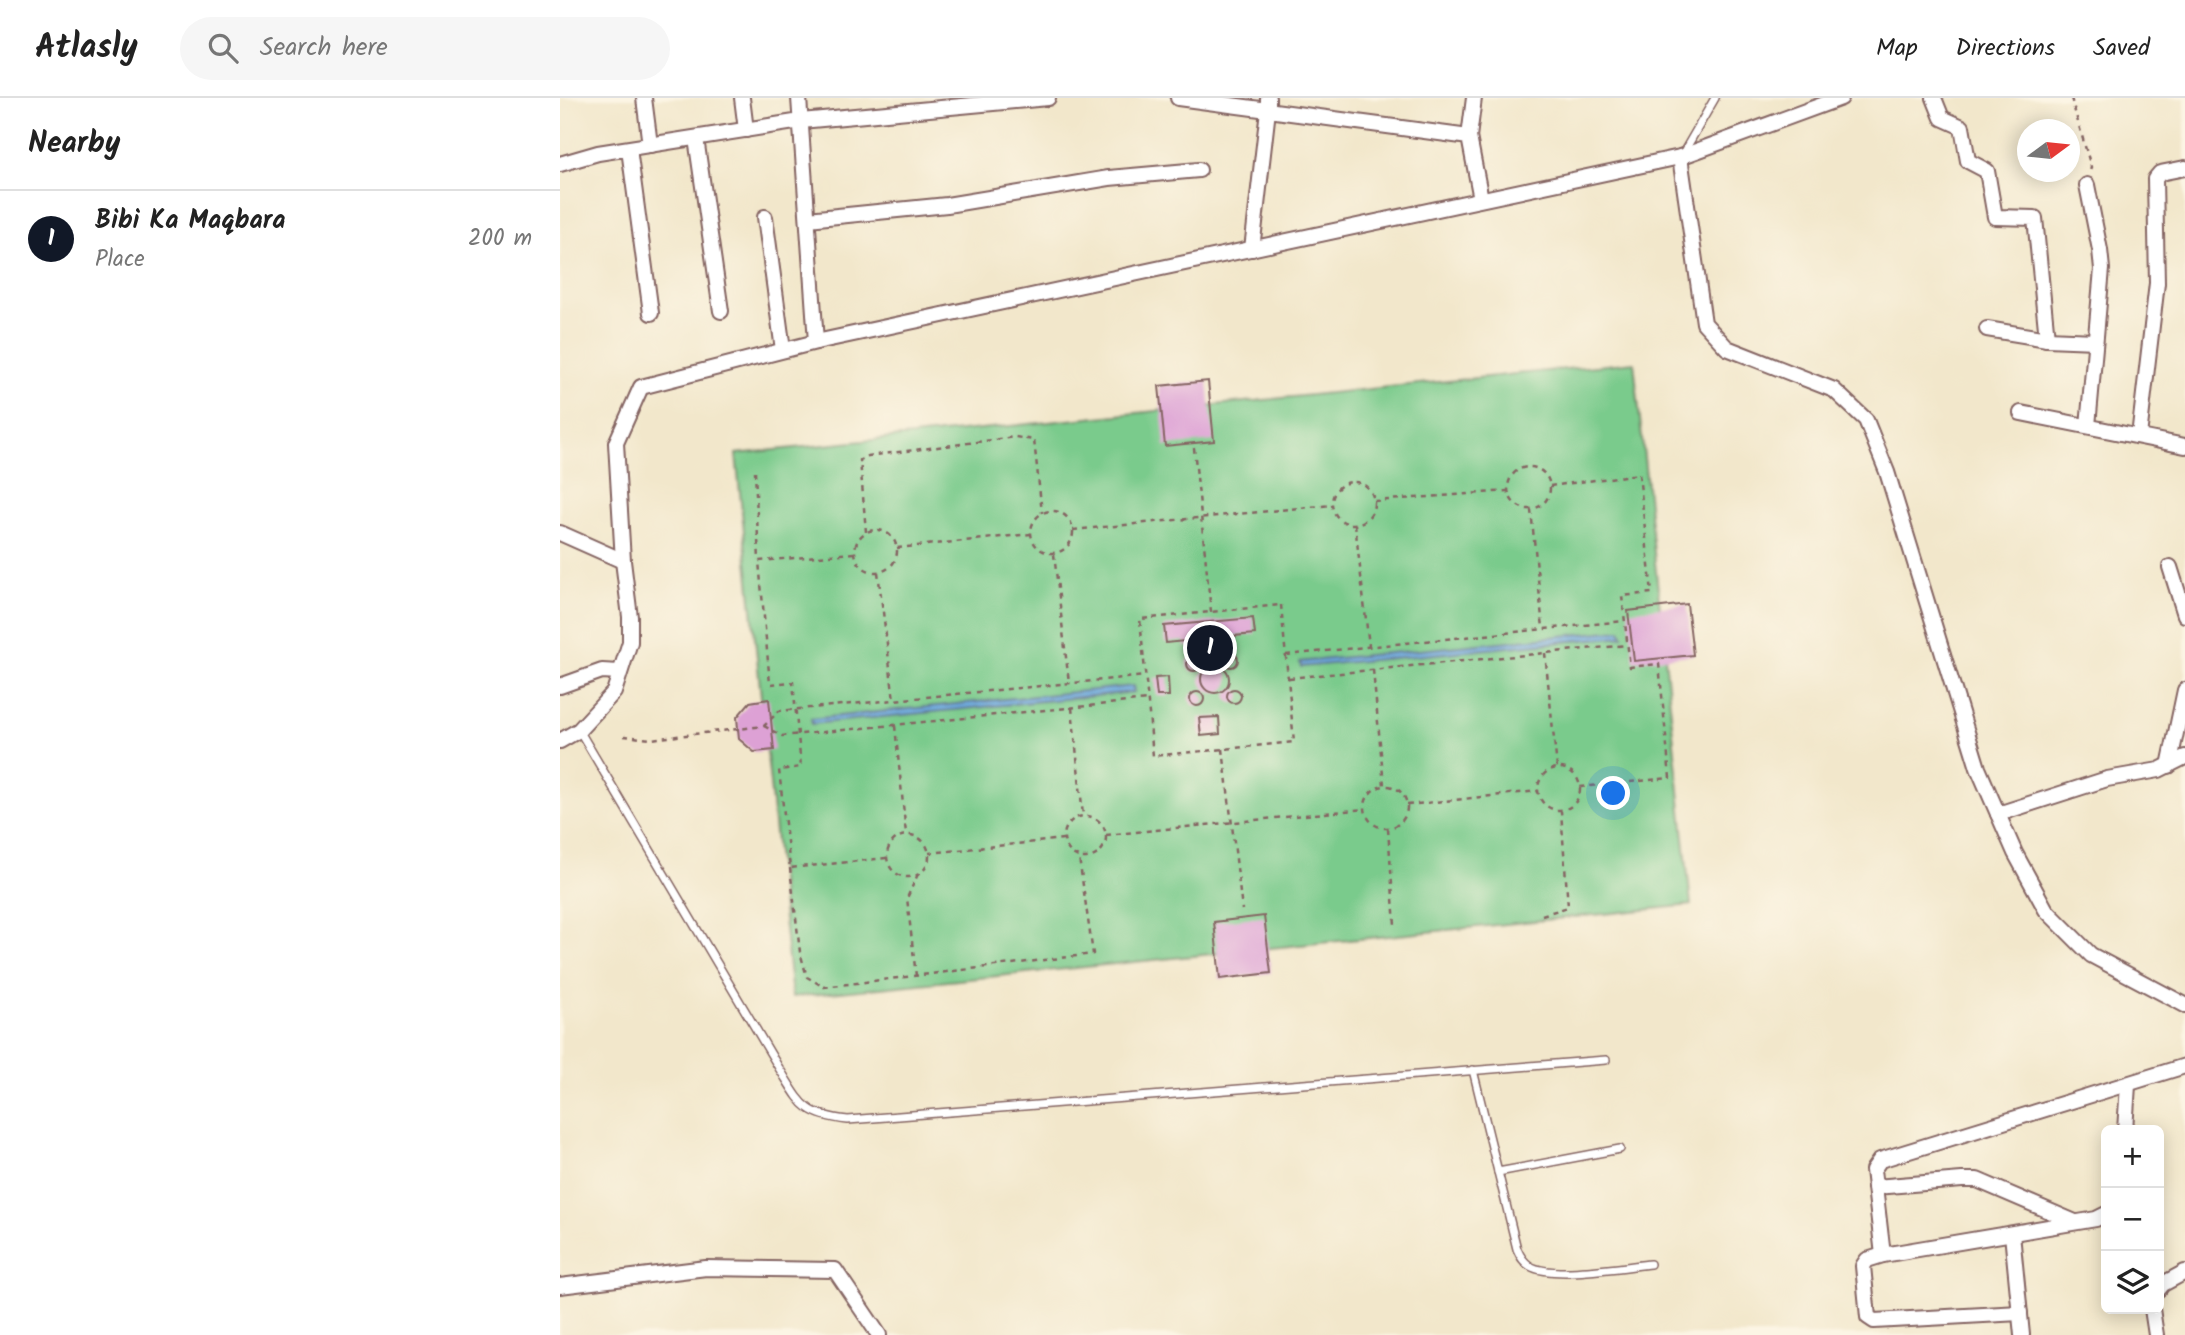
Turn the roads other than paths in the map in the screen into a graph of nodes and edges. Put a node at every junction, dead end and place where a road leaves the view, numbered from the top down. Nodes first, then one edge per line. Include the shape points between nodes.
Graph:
1 (644, 98) edge
2 (742, 98) edge
3 (799, 98) edge
4 (1048, 98) edge
5 (1178, 98) edge
6 (1474, 98) edge
7 (1715, 98) edge
8 (1841, 98) edge
9 (1934, 98) edge
10 (1000, 100) edge
11 (1268, 104) edge
12 (801, 121) junction
13 (746, 130) junction
14 (695, 138) junction
15 (1469, 138) junction
16 (650, 145) junction
17 (629, 149) junction
18 (1680, 157) junction
19 (560, 164) edge
20 (2185, 167) edge
21 (1199, 170) dead end
22 (2087, 185) road end
23 (1481, 199) junction
24 (765, 217) dead end
25 (808, 219) junction
26 (1252, 249) junction
27 (721, 310) dead end
28 (651, 313) dead end
29 (1987, 329) dead end
30 (2047, 339) junction
31 (2095, 341) junction
32 (816, 342) junction
33 (783, 350) junction
34 (2021, 413) dead end
35 (2088, 426) junction
36 (2139, 436) junction
37 (2185, 446) edge
38 (561, 529) edge
39 (623, 561) junction
40 (2170, 567) dead end
41 (2185, 615) edge
42 (619, 673) junction
43 (560, 686) edge
44 (2185, 690) edge
45 (579, 730) junction
46 (560, 741) edge
47 (2185, 757) edge
48 (2169, 765) junction
49 (1998, 814) junction
50 (2185, 1005) edge
51 (1606, 1060) dead end
52 (2185, 1066) edge
53 (1473, 1070) junction
54 (2128, 1085) junction
55 (2124, 1125) edge
56 (1620, 1149) dead end
57 (1497, 1172) junction
58 (1875, 1187) junction
59 (2101, 1216) edge
60 (2077, 1223) junction
61 (2012, 1234) junction
62 (1883, 1255) junction
63 (1650, 1264) dead end
64 (2185, 1272) edge
65 (2164, 1283) edge
66 (560, 1286) edge
67 (2020, 1313) junction
68 (2153, 1314) edge
69 (879, 1335) edge
70 (2022, 1335) edge
71 (2156, 1335) edge

1 - 16 street
2 - 13 street
3 - 12 street
4 - 10 street
5 - 11 street
6 - 15 street
7 - 18 lane
8 - 18 street
9 - 30 street via 1942,118 1962,127 1968,161 1987,171 1995,217 2035,218
10 - 12 street
11 - 15 street
11 - 26 street
12 - 13 street
12 - 25 street
13 - 14 street
14 - 16 street
14 - 27 street
15 - 23 street
16 - 17 street
17 - 19 street
17 - 28 street
18 - 23 street
18 - 49 street via 1704,323 1727,348 1834,390 1866,420 1887,472 1978,768
20 - 36 street via 2154,179 2157,283
21 - 25 street
22 - 31 street via 2101,260
23 - 26 street
24 - 33 street
25 - 32 street
26 - 32 street
29 - 30 street
30 - 31 street
31 - 35 street
32 - 33 street
33 - 39 street via 642,387 616,443
34 - 35 street
35 - 36 street
36 - 37 street
38 - 39 street
39 - 42 street via 630,642
40 - 41 street
42 - 43 street via 602,671
42 - 45 street via 614,692
44 - 48 street
45 - 46 street
45 - 53 lane via 779,1068 800,1100 817,1115 848,1120
47 - 48 street
48 - 49 street via 2107,779
49 - 50 street via 2046,910 2091,956
51 - 53 lane
52 - 54 street
53 - 57 lane
54 - 55 street
54 - 58 street via 1885,1158 1873,1170
56 - 57 lane
57 - 63 lane via 1517,1249 1531,1267 1556,1273
58 - 60 street via 1977,1180
58 - 62 street
59 - 60 street
60 - 61 street
61 - 62 street
61 - 67 street
62 - 67 street via 1867,1260 1862,1269 1870,1320
64 - 65 street
66 - 69 street via 706,1268 835,1270
67 - 70 street
68 - 71 street

